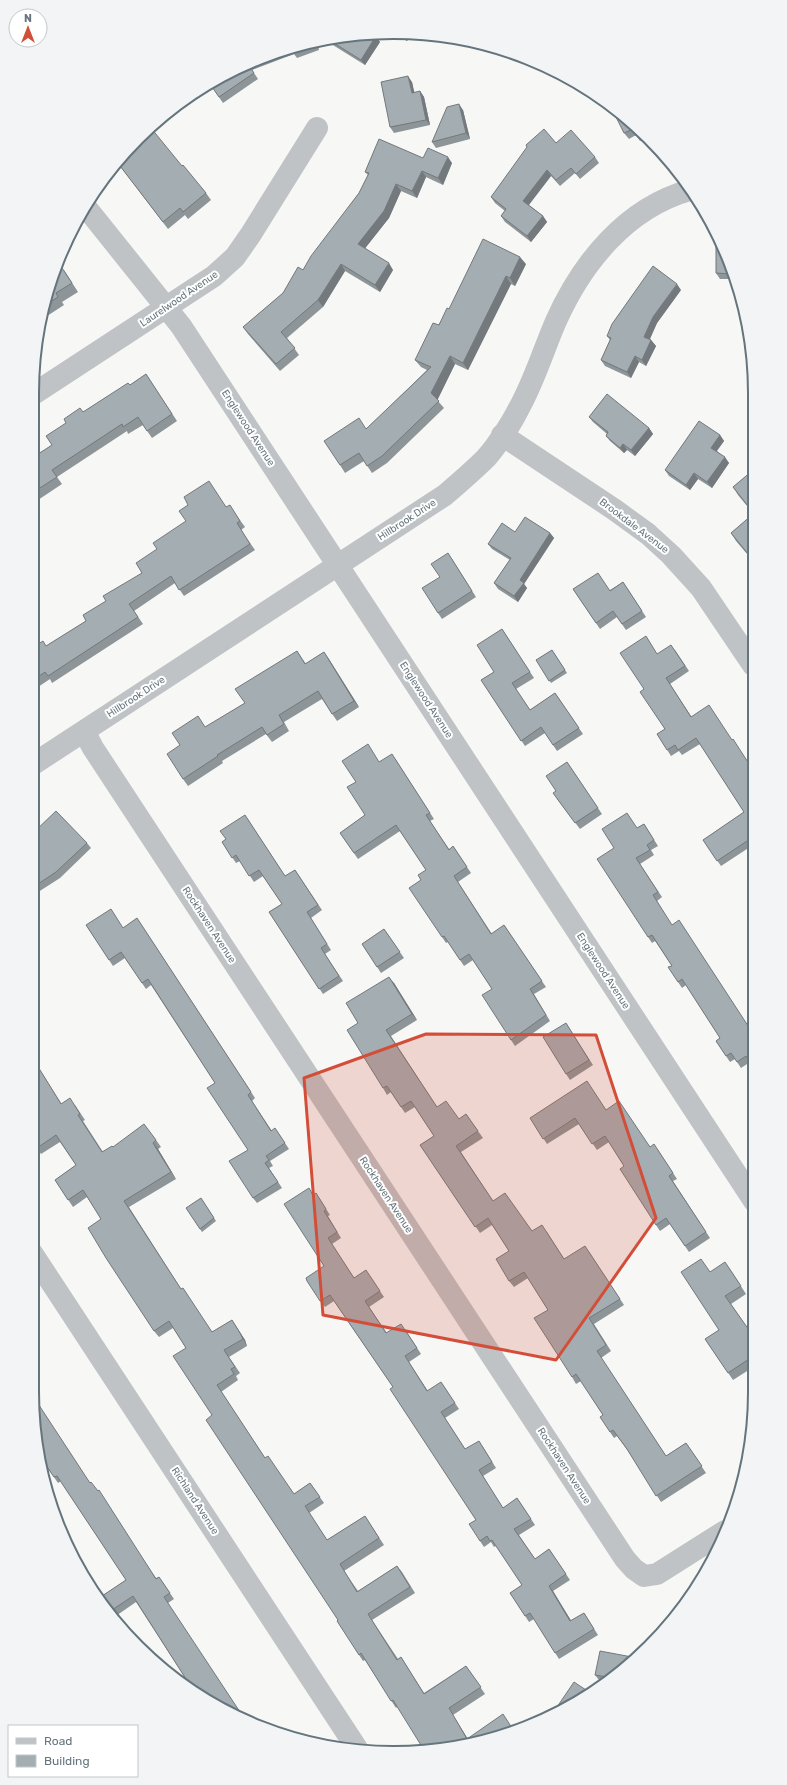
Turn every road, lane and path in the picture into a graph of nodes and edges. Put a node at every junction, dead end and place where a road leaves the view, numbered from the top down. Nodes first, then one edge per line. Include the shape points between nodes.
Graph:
1 (317, 128) dead end
2 (684, 192) edge
3 (89, 211) edge
4 (167, 308) junction
5 (39, 390) edge
6 (502, 435) junction
7 (338, 566) junction
8 (748, 658) edge
9 (84, 731) junction
10 (39, 760) edge
11 (748, 1193) edge
12 (39, 1264) edge
13 (717, 1536) edge
14 (354, 1744) edge

1 - 4 street, Laurelwood Avenue via 235,257 214,276
2 - 6 street, Hillbrook Drive via 653,205 632,219 603,246 572,288 533,381
3 - 4 street, Englewood Avenue
4 - 5 street, Laurelwood Avenue
4 - 7 street, Englewood Avenue via 186,333
6 - 7 street, Hillbrook Drive via 486,457 445,495
6 - 8 street, Brookdale Avenue via 648,534 701,588
7 - 9 street, Hillbrook Drive
7 - 11 street, Englewood Avenue
9 - 10 street, Hillbrook Drive
9 - 13 street, Rockhaven Avenue via 625,1559 644,1576 657,1574
12 - 14 street, Richland Avenue

